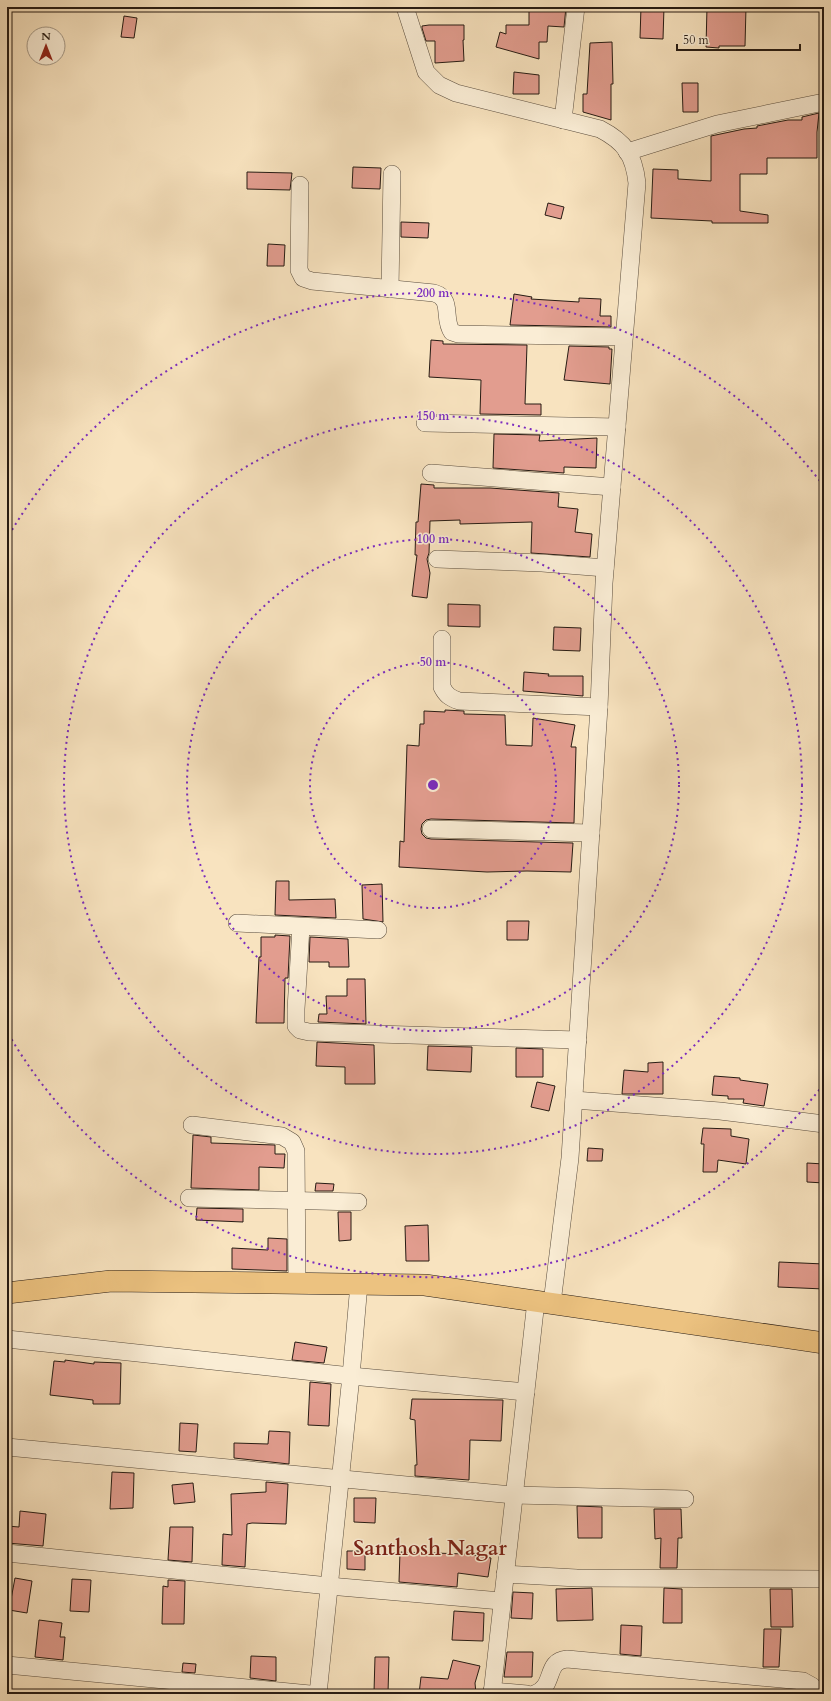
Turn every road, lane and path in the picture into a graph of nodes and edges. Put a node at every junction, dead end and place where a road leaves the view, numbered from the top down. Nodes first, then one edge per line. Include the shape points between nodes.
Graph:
1 (405, 7) edge
2 (576, 7) edge
3 (824, 102) edge
4 (563, 120) junction
5 (627, 152) junction
6 (392, 174) dead end
7 (300, 185) dead end
8 (390, 289) junction
9 (624, 337) junction
10 (425, 423) dead end
11 (617, 427) junction
12 (431, 473) dead end
13 (612, 487) junction
14 (437, 559) dead end
15 (605, 568) junction
16 (442, 639) dead end
17 (599, 707) junction
18 (431, 829) dead end
19 (591, 833) junction
20 (237, 923) dead end
21 (301, 926) junction
22 (378, 930) dead end
23 (578, 1040) junction
24 (574, 1100) junction
25 (824, 1124) edge
26 (192, 1125) dead end
27 (189, 1198) dead end
28 (296, 1200) junction
29 (358, 1202) dead end
30 (297, 1283) junction
31 (359, 1284) junction
32 (7, 1293) edge
33 (544, 1302) junction
34 (7, 1339) edge
35 (824, 1343) edge
36 (351, 1376) junction
37 (526, 1392) junction
38 (7, 1447) edge
39 (340, 1478) junction
40 (513, 1495) junction
41 (685, 1499) dead end
42 (7, 1553) edge
43 (505, 1574) junction
44 (824, 1579) edge
45 (329, 1586) junction
46 (501, 1601) junction
47 (7, 1664) edge
48 (492, 1692) edge
49 (310, 1694) edge
50 (318, 1694) edge
51 (527, 1694) edge
52 (534, 1694) edge
53 (813, 1694) edge

1 - 4 street via 426,72 439,85 456,93
2 - 4 street
3 - 5 street via 717,124
4 - 5 street via 600,129 616,138
5 - 9 street via 635,169 637,183
6 - 8 street
7 - 8 street via 299,270 303,278
8 - 9 street via 441,295 445,300 449,328 452,332
9 - 11 street
10 - 11 street
11 - 13 street
12 - 13 street
13 - 15 street
14 - 15 street
15 - 17 street
16 - 17 street via 442,687 450,698 459,701
17 - 19 street
18 - 19 street
19 - 23 street
20 - 21 street
21 - 22 street
21 - 23 street via 296,1009 296,1026 300,1030
23 - 24 street
24 - 25 street via 720,1111
24 - 33 street via 570,1158
26 - 28 street via 282,1136 292,1142 296,1151
27 - 28 street
28 - 29 street
28 - 30 street
30 - 31 main road
30 - 32 main road via 111,1281
31 - 33 main road via 425,1285
31 - 36 street
33 - 35 main road
33 - 37 street
34 - 36 street
36 - 37 street
36 - 39 street
37 - 40 street
38 - 39 street
39 - 40 street
39 - 45 street
40 - 41 street
40 - 43 street
42 - 45 street
43 - 44 street via 577,1578
43 - 46 street
45 - 46 street
45 - 50 street
46 - 48 street
47 - 49 street
48 - 51 street
52 - 53 street via 545,1688 556,1662 567,1659 803,1681 812,1686

